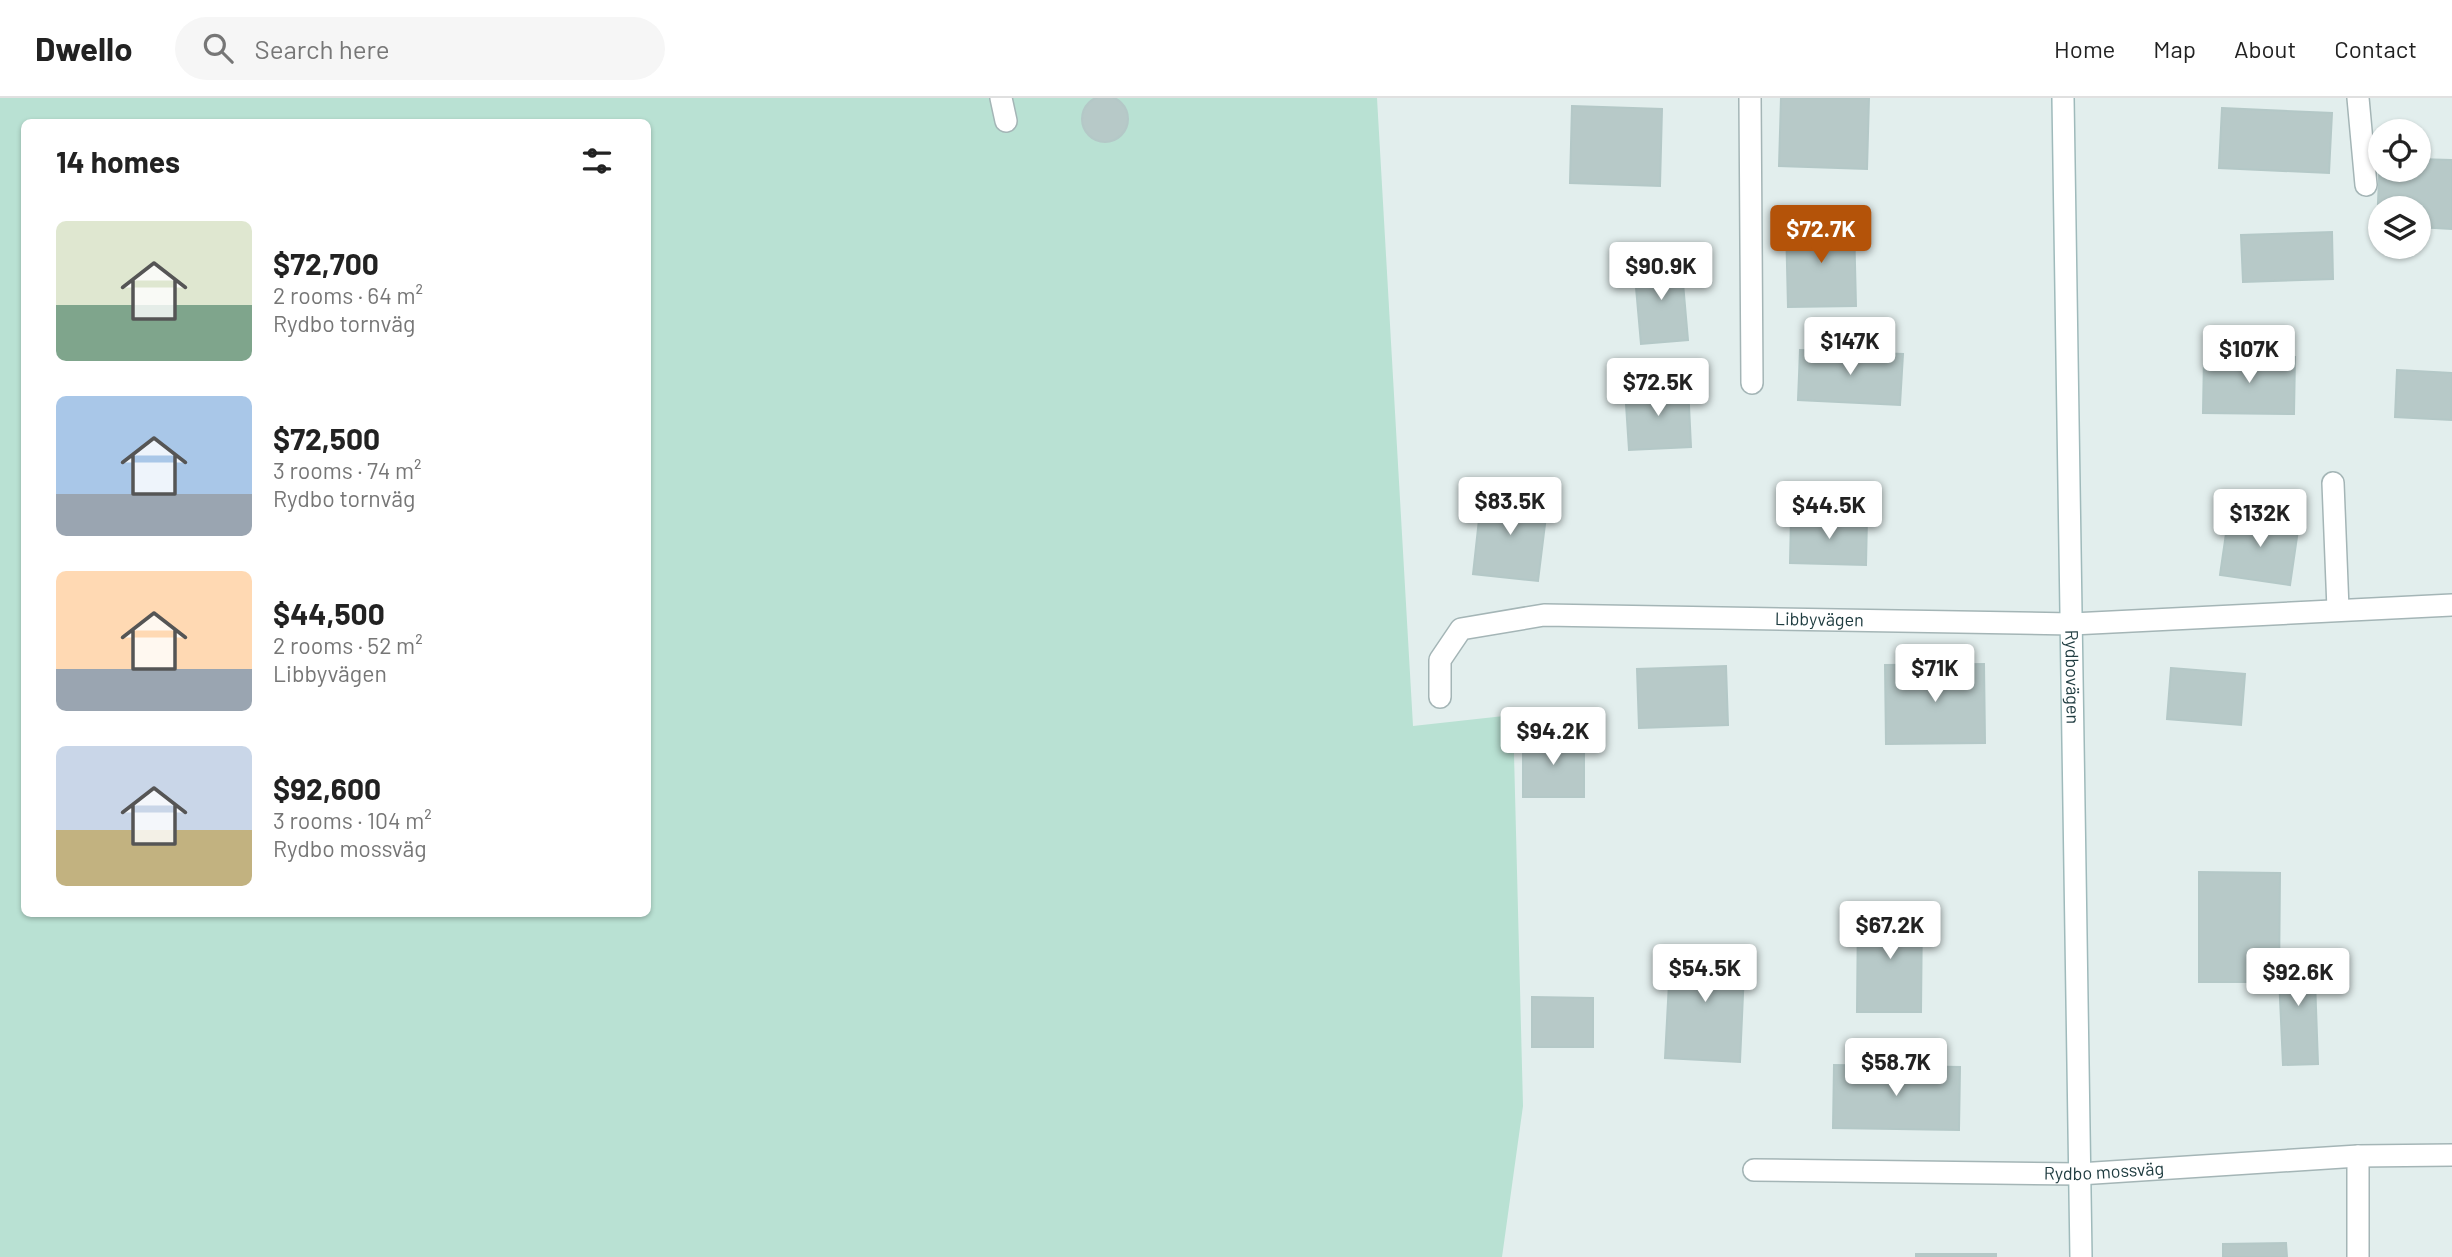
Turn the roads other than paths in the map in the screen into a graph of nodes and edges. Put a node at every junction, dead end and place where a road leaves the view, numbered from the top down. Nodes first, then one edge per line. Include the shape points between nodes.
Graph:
1 (1001, 98) edge
2 (1750, 98) edge
3 (2063, 98) edge
4 (2358, 98) edge
5 (1006, 121) dead end
6 (2366, 185) dead end
7 (1752, 383) dead end
8 (2333, 482) dead end
9 (2452, 605) edge
10 (2338, 610) junction
11 (2073, 624) junction
12 (1440, 697) dead end
13 (2452, 1155) edge
14 (2358, 1156) junction
15 (1754, 1170) dead end
16 (2079, 1174) junction
17 (2081, 1257) edge
18 (2358, 1257) edge

1 - 5 street
2 - 7 street
3 - 11 street, Rydbovägen
4 - 6 street
8 - 10 street
9 - 10 street, Libbyvägen
10 - 11 street, Libbyvägen
11 - 12 street, Libbyvägen via 1544,615 1461,629 1440,660
11 - 16 street, Rydbovägen
13 - 14 street, Rydbo mossväg
14 - 16 street, Rydbo mossväg
14 - 18 street
15 - 16 street, Rydbo mossväg
16 - 17 street, Rydbovägen

